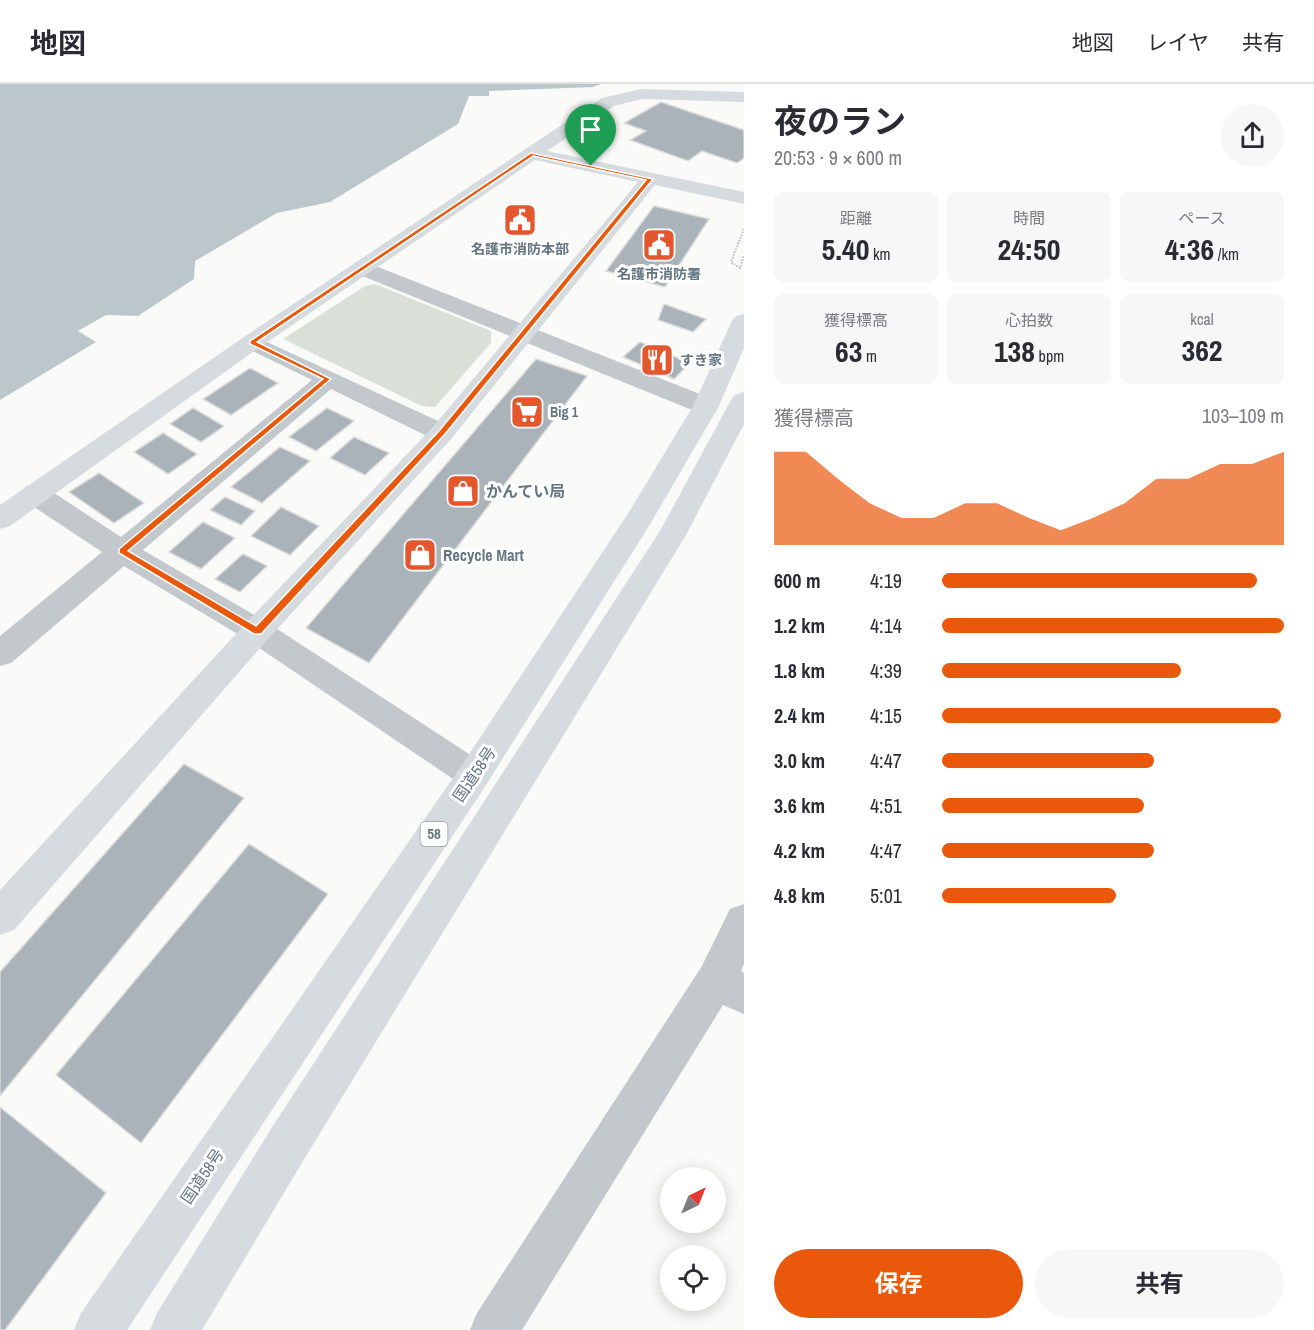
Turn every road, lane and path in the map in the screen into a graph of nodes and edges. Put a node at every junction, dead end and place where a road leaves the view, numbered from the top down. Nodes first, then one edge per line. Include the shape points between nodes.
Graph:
1 (744, 97) edge
2 (532, 154) junction
3 (650, 179) junction
4 (744, 198) edge
5 (744, 229) edge
6 (744, 255) edge
7 (363, 268) junction
8 (744, 321) edge
9 (524, 332) junction
10 (252, 342) junction
11 (328, 379) junction
12 (744, 400) edge
13 (706, 406) junction
14 (442, 433) junction
15 (35, 494) junction
16 (0, 519) edge
17 (122, 551) junction
18 (257, 631) junction
19 (0, 654) edge
20 (474, 775) junction
21 (0, 916) edge
22 (744, 922) edge
23 (730, 987) edge
24 (98, 1330) edge
25 (174, 1330) edge
26 (494, 1330) edge

1 - 2 main road via 649,93 619,98
2 - 3 main road
2 - 7 main road
3 - 4 main road
3 - 9 main road
5 - 6 path via 731,261 740,268
7 - 9 street
7 - 10 main road
8 - 13 main road, 国道58号 / 58
9 - 13 street
9 - 14 main road
10 - 11 street
10 - 15 main road
11 - 14 street
11 - 17 street
12 - 25 main road, 58 via 672,535
13 - 20 main road, 国道58号 / 58 via 639,519
14 - 18 main road
15 - 16 main road
15 - 17 street
17 - 18 street
17 - 19 street
18 - 20 street
18 - 21 main road
20 - 24 main road, 国道58号 / 58
22 - 23 street
23 - 26 street

